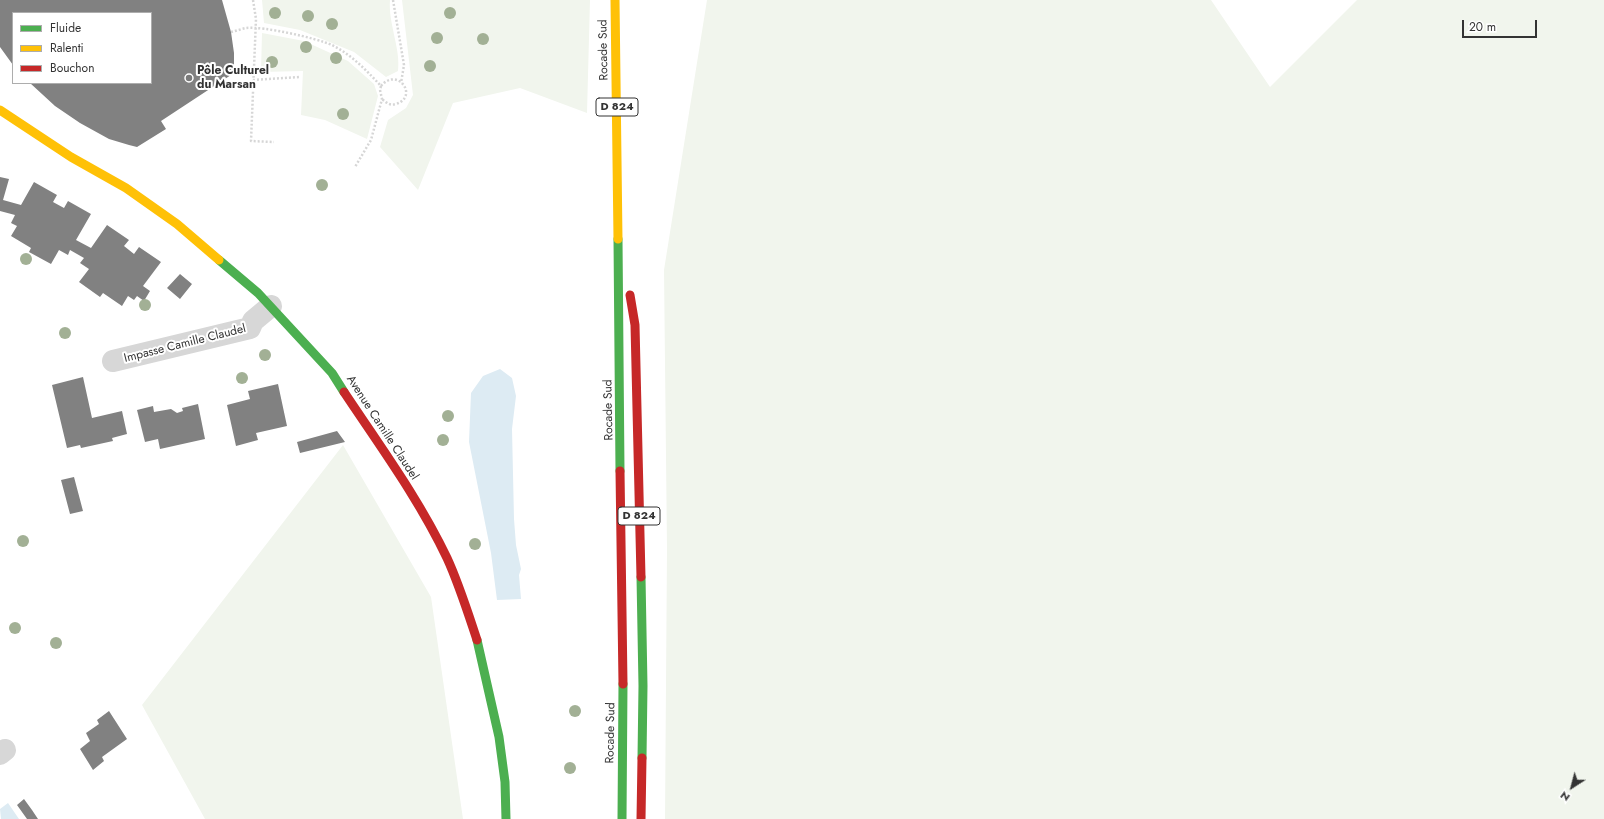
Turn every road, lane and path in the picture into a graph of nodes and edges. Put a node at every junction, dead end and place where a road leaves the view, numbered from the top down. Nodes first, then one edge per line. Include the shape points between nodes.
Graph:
1 (253, 0) edge
2 (394, 0) edge
3 (615, 0) edge
4 (255, 29) junction
5 (231, 32) dead end
6 (300, 77) dead end
7 (253, 80) junction
8 (401, 83) junction
9 (381, 86) junction
10 (382, 99) junction
11 (0, 110) edge
12 (21, 136) dead end
13 (274, 142) dead end
14 (71, 157) junction
15 (355, 167) dead end
16 (618, 215) junction
17 (271, 306) junction
18 (113, 361) dead end
19 (506, 819) edge
20 (622, 819) edge
21 (641, 819) edge

1 - 4 path
2 - 8 path via 404,65
3 - 16 main road, Rocade Sud / D 824
4 - 5 path via 246,28
4 - 7 path
4 - 9 path via 289,33 332,45 359,63
6 - 7 path
7 - 13 path via 251,141
8 - 9 path via 390,79
8 - 10 path via 407,91 402,102 393,105
9 - 10 path
10 - 15 path via 372,140
11 - 14 main road, Avenue Camille Claudel
12 - 14 main road, Avenue Camille Claudel
14 - 17 main road, Avenue Camille Claudel via 126,188 177,224
16 - 20 main road, Rocade Sud / D 824 via 624,687
16 - 21 main road, D 824 via 635,325 643,686
17 - 18 street, Impasse Camille Claudel via 250,328
17 - 19 main road, Avenue Camille Claudel via 332,373 417,503 447,558 480,650 499,737

